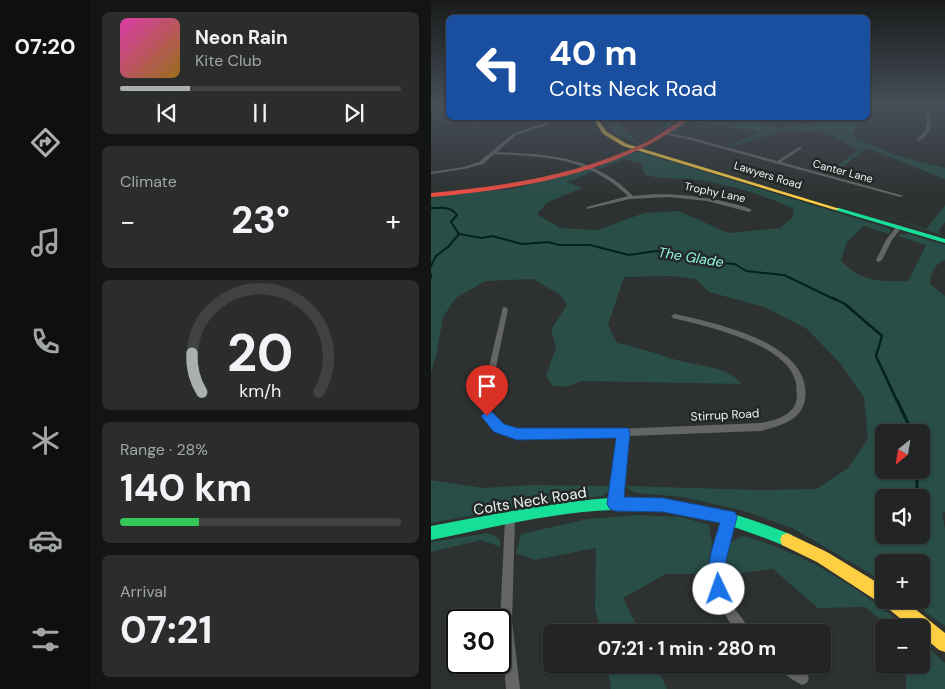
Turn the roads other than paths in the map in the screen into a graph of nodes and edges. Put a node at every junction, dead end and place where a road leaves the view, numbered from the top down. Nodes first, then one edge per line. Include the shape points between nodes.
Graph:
1 (514, 135) edge
2 (608, 135) edge
3 (660, 135) edge
4 (672, 135) edge
5 (924, 135) edge
6 (919, 140) dead end
7 (638, 148) junction
8 (800, 148) dead end
9 (494, 153) junction
10 (778, 162) junction
11 (588, 168) junction
12 (431, 173) edge
13 (431, 195) edge
14 (631, 196) junction
15 (902, 196) dead end
16 (589, 208) dead end
17 (749, 210) dead end
18 (899, 227) junction
19 (945, 241) edge
20 (879, 260) dead end
21 (505, 309) dead end
22 (675, 316) dead end
23 (623, 432) junction
24 (615, 504) junction
25 (729, 517) junction
26 (511, 519) junction
27 (431, 533) edge
28 (875, 590) edge
29 (902, 609) edge
30 (738, 624) edge
31 (945, 644) edge
32 (796, 674) edge
33 (802, 678) dead end
34 (513, 689) edge

1 - 9 street
2 - 7 street, Lawyers Road
3 - 7 street
4 - 10 street, Canter Lane
5 - 6 street
7 - 11 street
7 - 18 street, Lawyers Road
8 - 10 street
9 - 11 street via 556,156
9 - 12 street via 470,167
10 - 15 street, Canter Lane
11 - 13 street via 529,185
11 - 14 street via 611,178
14 - 16 street, Trophy Lane
14 - 17 street, Trophy Lane via 681,195
18 - 19 street, Lawyers Road
18 - 20 street
21 - 23 street, Stirrup Road via 485,402 487,416 492,423 517,434
22 - 23 street, Stirrup Road via 729,329 766,345 785,360 798,378 801,403 785,420 761,426
23 - 24 street
24 - 25 street, Colts Neck Road via 663,505
24 - 26 street, Colts Neck Road
25 - 28 street, Colts Neck Road via 821,555
25 - 30 street via 717,576 723,603
26 - 27 street, Colts Neck Road
26 - 34 street via 506,621
29 - 31 street
32 - 33 street

